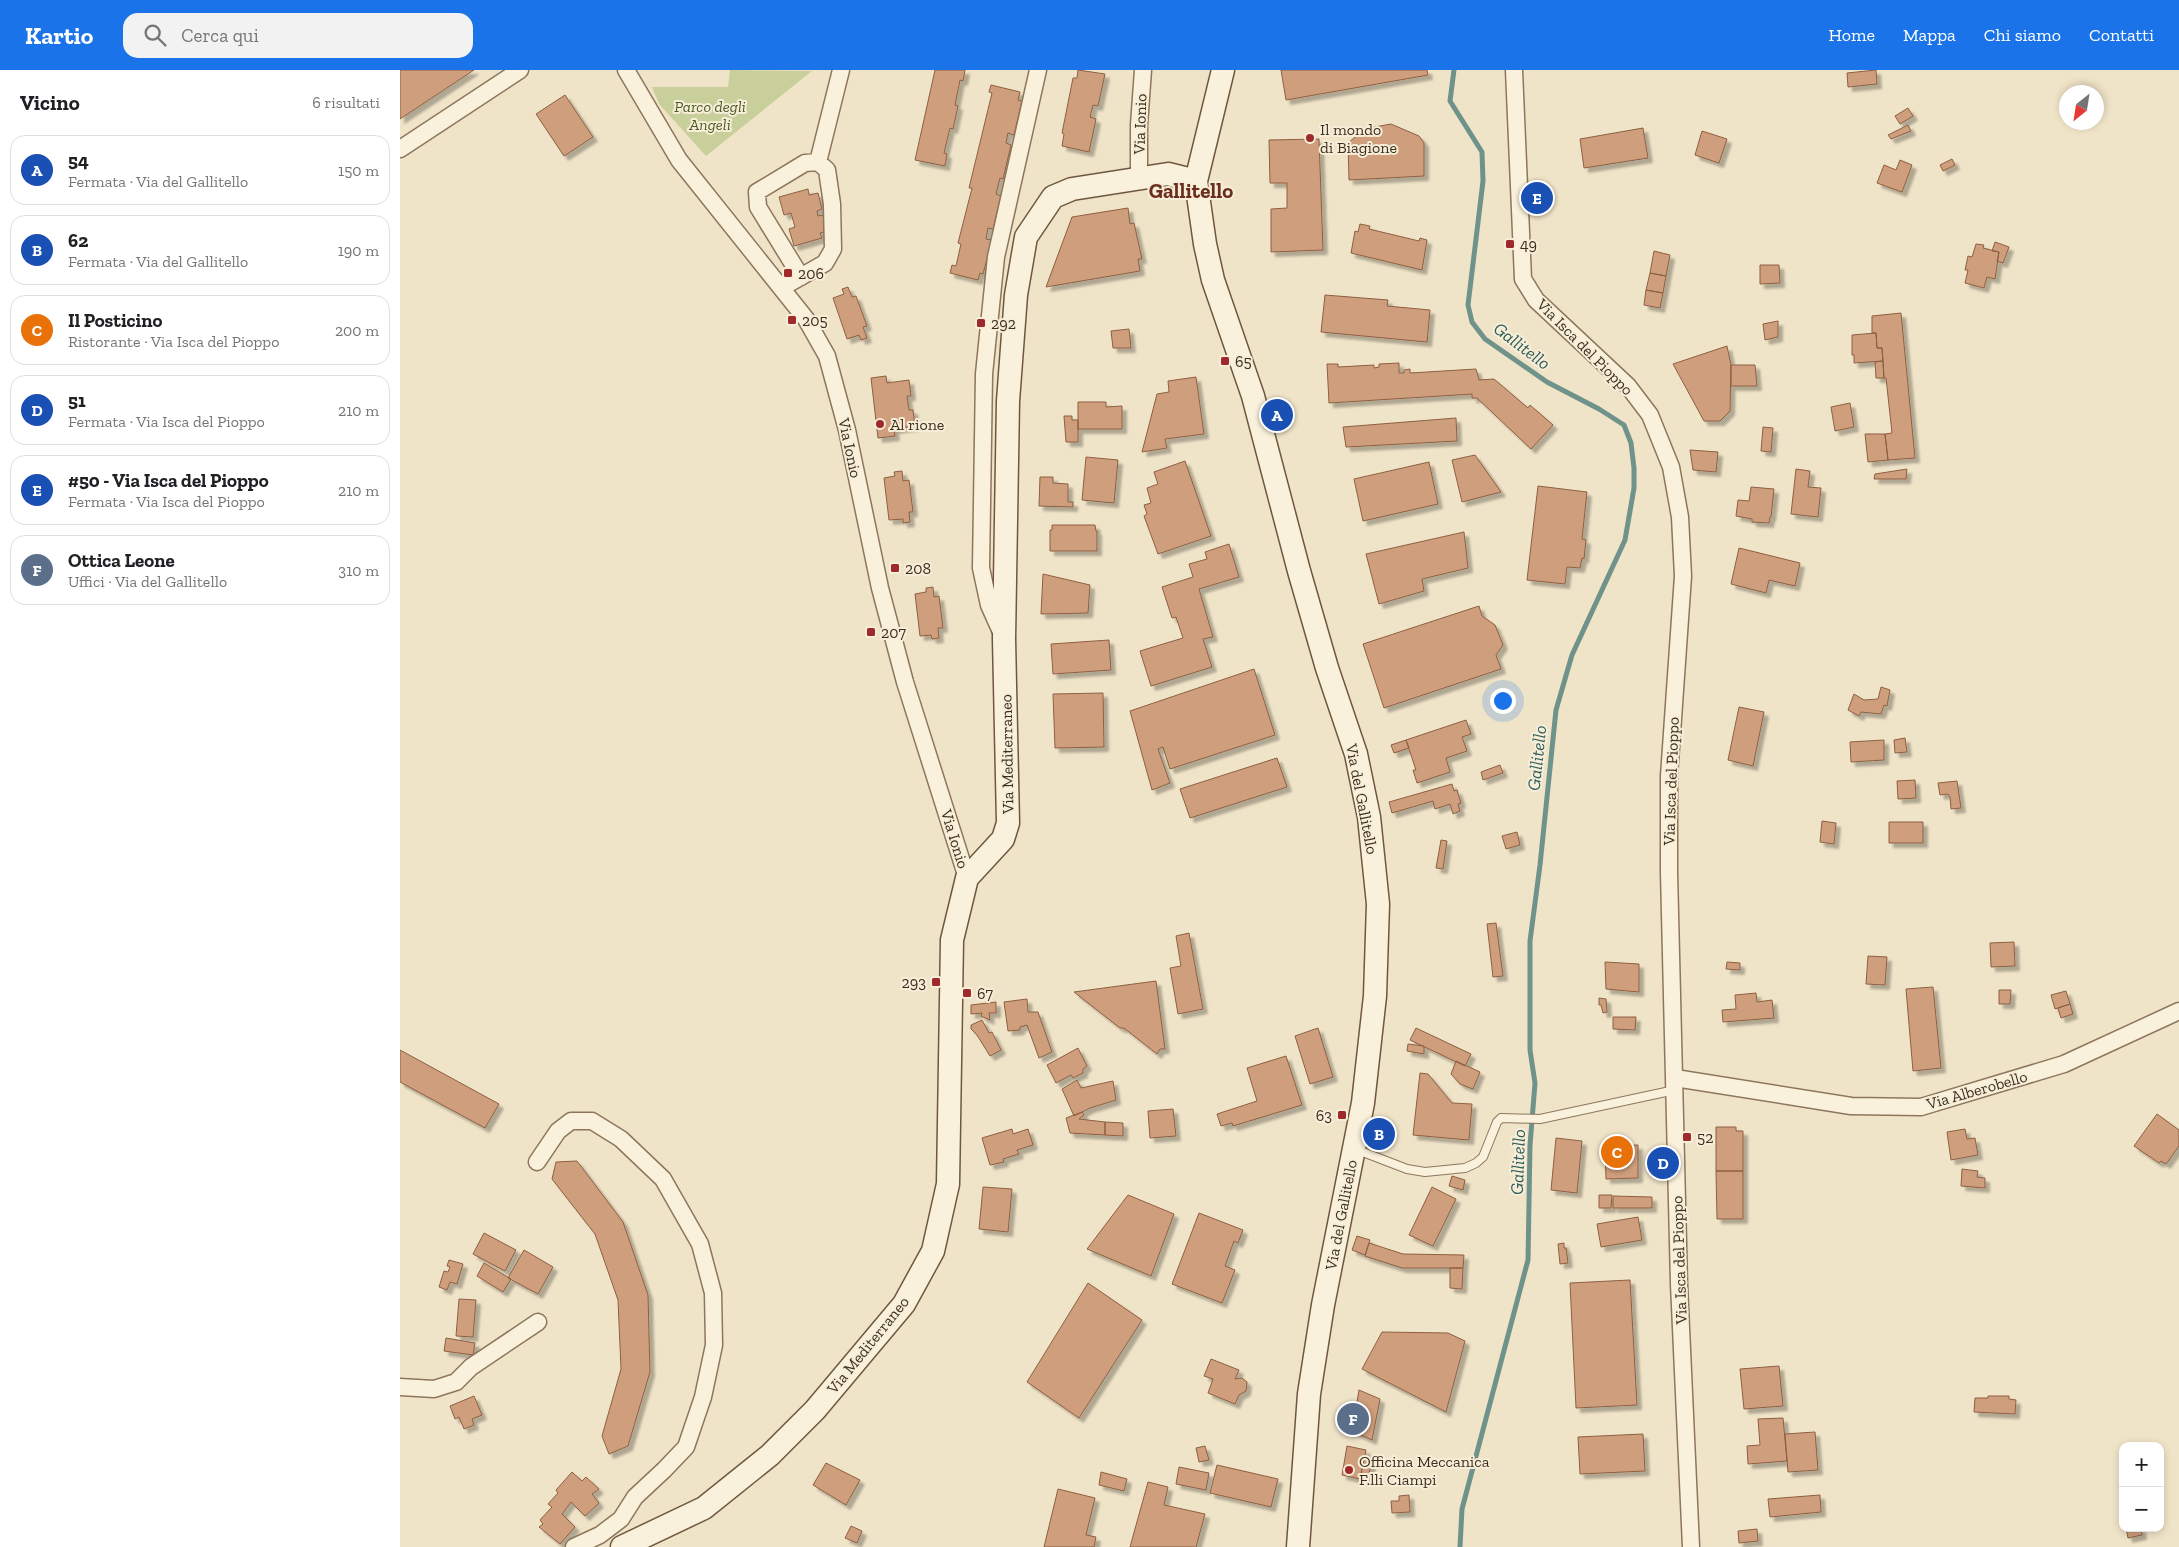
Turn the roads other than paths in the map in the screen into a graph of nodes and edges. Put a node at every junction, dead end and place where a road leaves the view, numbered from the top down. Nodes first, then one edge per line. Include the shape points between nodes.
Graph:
1 (520, 70) edge
2 (626, 70) edge
3 (841, 70) edge
4 (1038, 70) edge
5 (1143, 70) edge
6 (1223, 70) edge
7 (1514, 70) edge
8 (400, 149) edge
9 (818, 162) junction
10 (1139, 179) junction
11 (1196, 181) junction
12 (802, 277) junction
13 (782, 288) junction
14 (1004, 639) junction
15 (967, 878) junction
16 (2179, 1011) edge
17 (1675, 1084) junction
18 (1354, 1148) junction
19 (537, 1162) dead end
20 (538, 1322) dead end
21 (400, 1387) edge
22 (654, 1540) edge
23 (574, 1547) edge
24 (622, 1547) edge
25 (1298, 1547) edge
26 (1691, 1547) edge

1 - 8 street
2 - 13 street, Via Ionio via 679,160
3 - 9 street
4 - 14 street via 996,257 984,374 981,568 989,605
5 - 10 street, Via Ionio
6 - 11 street, Via del Gallitello
7 - 17 street, Via Isca del Pioppo via 1524,279 1536,300 1628,386 1650,415 1671,467 1680,516 1683,576 1669,776
9 - 12 street via 827,170 833,249 825,263
9 - 12 street via 805,163 757,192 758,207
10 - 11 street, Via Mediterraneo via 1168,174
10 - 14 street, Via Mediterraneo via 1072,189 1052,197 1026,237 1016,296 1008,401
11 - 18 street, Via del Gallitello via 1213,280 1253,396 1299,571 1356,754 1369,817 1378,904 1375,996 1363,1103
12 - 13 street
13 - 15 street, Via Ionio via 806,319 827,356 905,682
14 - 15 street, Via Mediterraneo via 1008,823 1002,839
15 - 22 street, Via Mediterraneo via 952,940 948,1184 933,1251 904,1304 815,1410 770,1455 704,1508
16 - 17 street, Via Alberobello via 2064,1064 1921,1107 1851,1106
17 - 18 lane via 1540,1119 1501,1118 1483,1157 1464,1168 1425,1172 1407,1169
17 - 26 street, Via Isca del Pioppo via 1679,1284
18 - 25 street, Via del Gallitello via 1309,1394
19 - 23 street via 558,1131 571,1121 592,1121 621,1139 663,1179 700,1244 713,1293 714,1345 703,1397 686,1447 635,1497 621,1519 600,1535
20 - 21 street via 456,1382 434,1389
22 - 24 street, Via Mediterraneo

